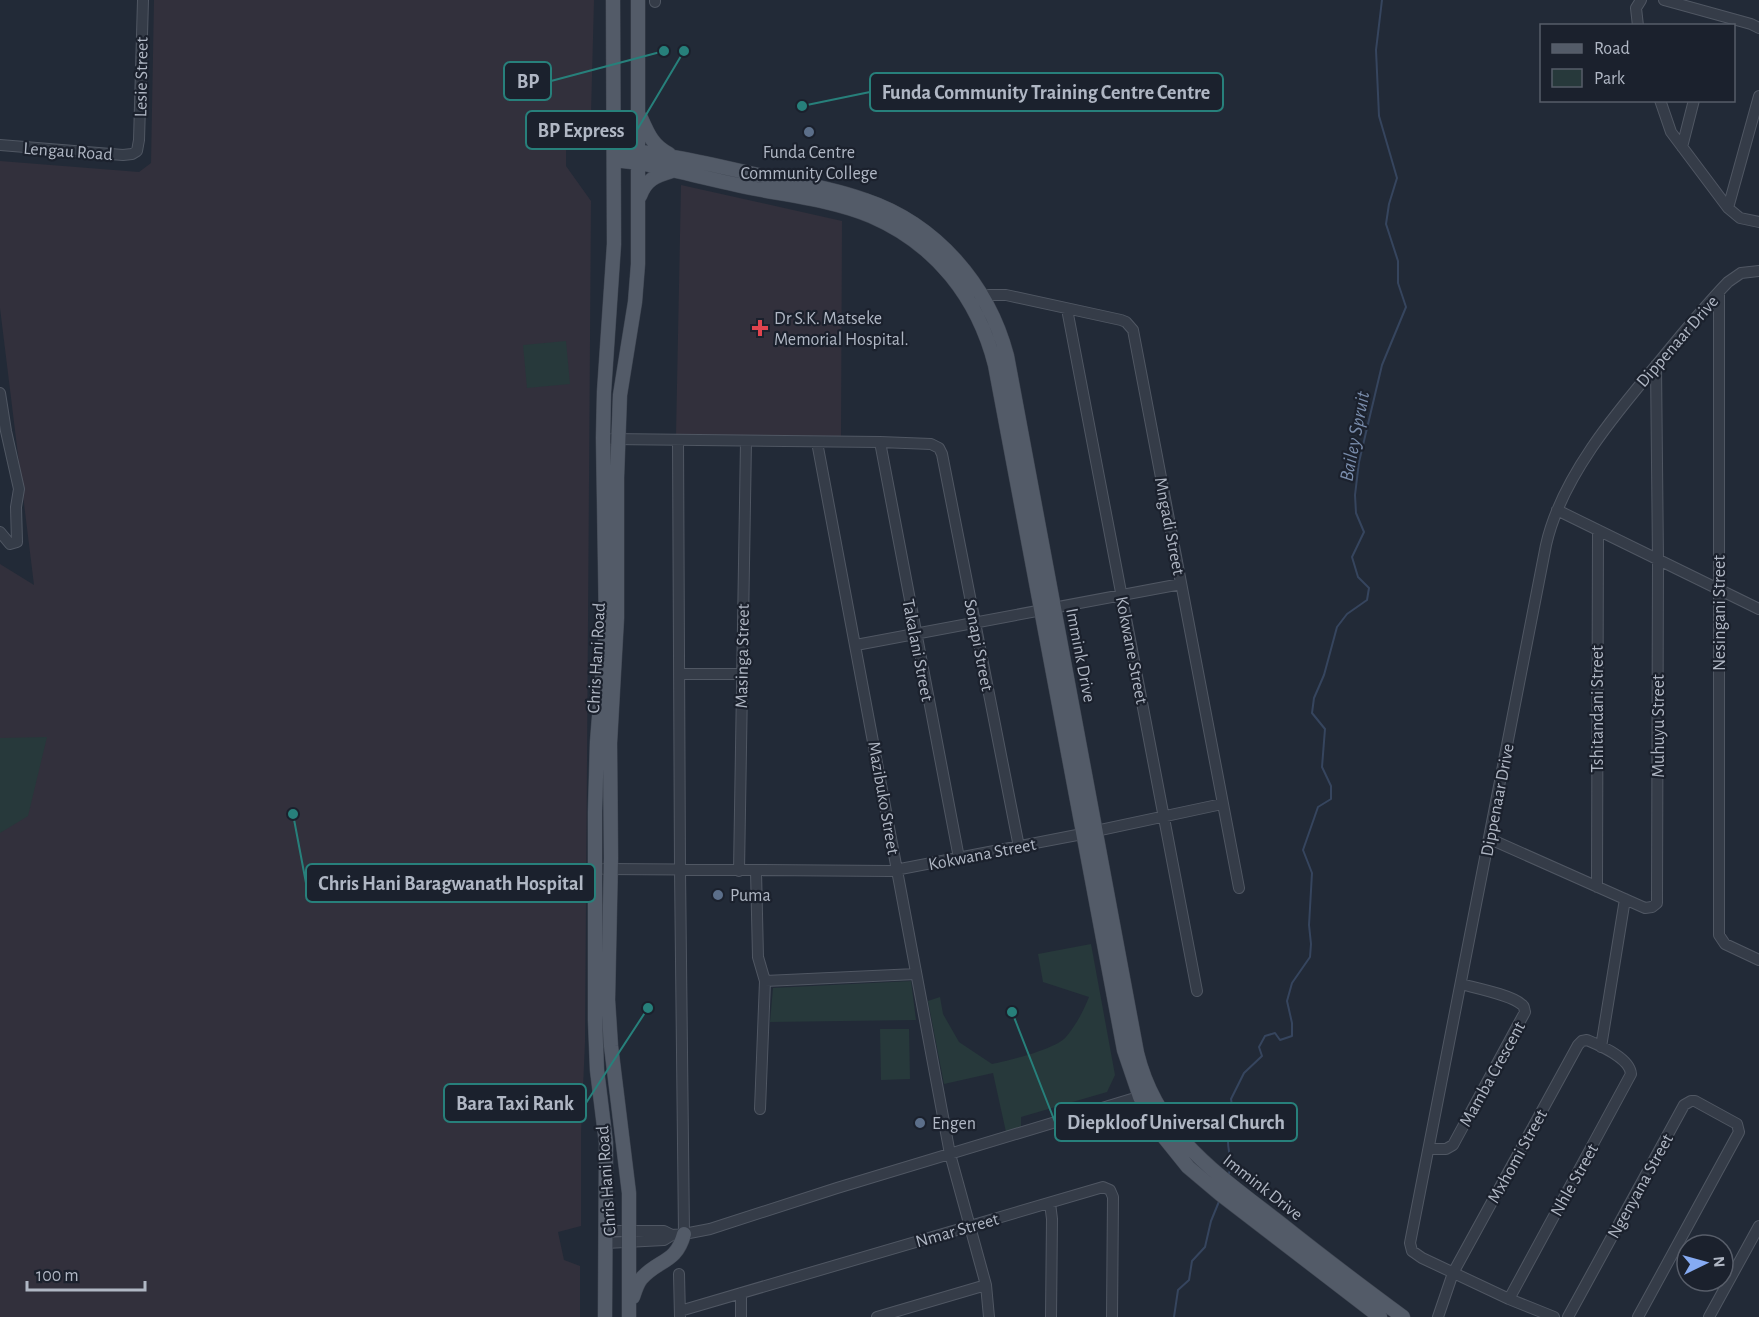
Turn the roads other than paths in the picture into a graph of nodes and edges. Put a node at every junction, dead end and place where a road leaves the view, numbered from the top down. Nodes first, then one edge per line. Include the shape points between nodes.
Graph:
1 (143, 0) edge
2 (613, 0) edge
3 (639, 0) edge
4 (1664, 0) edge
5 (1636, 1) edge
6 (1715, 20) edge
7 (1638, 24) edge
8 (1759, 28) edge
9 (1759, 96) edge
10 (1661, 102) edge
11 (1693, 102) edge
12 (639, 113) junction
13 (0, 145) edge
14 (1682, 147) junction
15 (135, 153) joint
16 (614, 155) junction
17 (639, 157) junction
18 (675, 164) junction
19 (639, 201) junction
20 (1728, 208) junction
21 (1759, 222) edge
22 (1759, 271) edge
23 (1719, 292) junction
24 (977, 300) junction
25 (1067, 309) junction
26 (1656, 365) junction
27 (0, 393) edge
28 (1, 407) edge
29 (603, 438) junction
30 (618, 439) junction
31 (678, 440) junction
32 (746, 441) junction
33 (817, 442) junction
34 (880, 442) junction
35 (6, 455) edge
36 (1557, 510) junction
37 (1598, 530) junction
38 (0, 532) edge
39 (1658, 560) junction
40 (1181, 584) junction
41 (1720, 590) junction
42 (1122, 595) junction
43 (1047, 608) junction
44 (1759, 609) edge
45 (975, 623) junction
46 (915, 634) junction
47 (856, 645) junction
48 (679, 674) junction
49 (742, 674) junction
50 (1222, 804) junction
51 (1164, 818) junction
52 (1090, 832) junction
53 (1490, 839) junction
54 (1019, 847) junction
55 (959, 858) junction
56 (611, 869) junction
57 (595, 870) junction
58 (680, 870) junction
59 (897, 870) junction
60 (739, 871) junction
61 (756, 871) junction
62 (1597, 887) junction
63 (1239, 888) dead end
64 (1625, 899) junction
65 (595, 932) junction
66 (1759, 960) edge
67 (916, 974) junction
68 (765, 981) junction
69 (1461, 984) junction
70 (1197, 991) dead end
71 (1601, 1047) junction
72 (1145, 1095) junction
73 (760, 1109) dead end
74 (1429, 1149) junction
75 (950, 1154) junction
76 (1050, 1203) junction
77 (970, 1226) junction
78 (1759, 1226) edge
79 (678, 1234) junction
80 (629, 1236) junction
81 (606, 1237) junction
82 (1454, 1273) junction
83 (679, 1274) dead end
84 (986, 1285) junction
85 (741, 1293) junction
86 (1509, 1299) junction
87 (629, 1312) edge
88 (680, 1314) edge
89 (605, 1317) edge
90 (741, 1317) edge
91 (877, 1317) edge
92 (989, 1317) edge
93 (1051, 1317) edge
94 (1112, 1317) edge
95 (1380, 1317) edge
96 (1403, 1317) edge
97 (1438, 1317) edge
98 (1554, 1317) edge
99 (1568, 1317) edge
100 (1638, 1317) edge
101 (1708, 1317) edge

1 - 15 street, Lesie Street via 139,140
2 - 16 main road, Chris Hani Road
3 - 12 main road, Chris Hani Road
4 - 6 street
5 - 7 street
6 - 8 street
9 - 20 street
10 - 14 street via 1671,132
11 - 14 street
12 - 17 main road, Chris Hani Road
12 - 18 main road via 653,142
13 - 15 street, Lengau Road
14 - 20 street
16 - 17 main road, Immink Drive
16 - 29 main road, Chris Hani Road via 614,244
17 - 18 main road, Immink Drive
17 - 19 main road, Chris Hani Road
18 - 19 main road via 648,182
18 - 24 main road, Immink Drive via 871,216 906,234 929,252
18 - 24 main road, Immink Drive via 824,189 877,204 940,243 964,269
19 - 30 main road, Chris Hani Road via 638,273 620,395
20 - 21 street via 1740,218
22 - 23 street, Dippenaar Drive via 1741,273
23 - 26 street, Dippenaar Drive
23 - 41 street, Nesingani Street
24 - 25 street, Mngadi Street via 1000,294
24 - 43 main road, Immink Drive via 999,331 1006,356
25 - 40 street, Mngadi Street via 1121,320 1132,330
25 - 42 street, Kokwane Street
26 - 36 street, Dippenaar Drive via 1609,424
26 - 39 street, Muhuyu Street
27 - 28 street
28 - 35 street
29 - 30 street
29 - 57 main road, Chris Hani Road via 606,627 597,742
30 - 31 street
30 - 56 main road, Chris Hani Road via 617,618 610,722
31 - 32 street
31 - 48 street
32 - 33 street
32 - 49 street, Masinga Street
33 - 34 street
33 - 47 street, Mazibuko Street
34 - 45 street, Sonapi Street via 935,446 942,454
34 - 46 street, Takalani Street
35 - 38 street via 19,489 18,542 8,542
36 - 37 street
36 - 53 street, Dippenaar Drive via 1544,556
37 - 39 street
37 - 62 street, Tshitandani Street
39 - 41 street
39 - 64 street, Muhuyu Street via 1658,899 1656,905 1647,908
40 - 42 street
40 - 50 street, Mngadi Street
41 - 44 street
41 - 66 street, Nesingani Street via 1719,935 1725,944
42 - 43 street
42 - 51 street, Kokwane Street
43 - 45 street
43 - 52 main road, Immink Drive
45 - 46 street
45 - 54 street, Sonapi Street
46 - 47 street
46 - 55 street, Takalani Street
47 - 59 street, Mazibuko Street
48 - 49 street
48 - 58 street
49 - 60 street, Masinga Street
50 - 51 street, Kokwana Street
50 - 63 street, Mngadi Street
51 - 52 street, Kokwana Street
51 - 70 street, Kokwane Street
52 - 54 street, Kokwana Street
52 - 72 main road, Immink Drive
53 - 62 street, Muhuyu Street
53 - 69 street, Dippenaar Drive
54 - 55 street, Kokwana Street
55 - 59 street, Kokwana Street
56 - 57 street, Kokwana Street
56 - 58 street, Kokwana Street
56 - 65 main road via 601,880
56 - 80 main road, Chris Hani Road via 609,1015 629,1193
57 - 65 main road, Chris Hani Road
58 - 60 street, Kokwana Street
58 - 79 street
59 - 61 street, Kokwana Street
59 - 67 street, Mazibuko Street
60 - 61 street, Kokwana Street
61 - 68 street via 758,957
62 - 64 street, Muhuyu Street
64 - 71 street
65 - 81 main road, Chris Hani Road via 595,1036 606,1143
67 - 68 street
67 - 75 street, Mazibuko Street
68 - 73 street
69 - 74 street, Dippenaar Drive
69 - 74 street, Mamba Crescent via 1520,1003 1525,1012 1453,1145 1444,1150
71 - 82 street, Mxhomi Street via 1587,1040 1578,1045
71 - 86 street, Nhle Street via 1631,1068 1630,1077
72 - 75 street
72 - 95 main road, Immink Drive via 1173,1150 1188,1167
72 - 96 main road, Immink Drive via 1192,1152 1223,1179
74 - 82 street, Dippenaar Drive via 1410,1247 1419,1256
75 - 77 street, Mazibuko Street
75 - 79 street via 710,1228
76 - 77 street, Nmar Street
76 - 93 street
76 - 94 street, Nmar Street via 1103,1187 1112,1193
77 - 84 street, Mazibuko Street
77 - 85 street, Nmar Street
78 - 101 street
79 - 80 street via 664,1231
79 - 87 main road via 681,1246 639,1281
80 - 81 street
80 - 87 main road, Chris Hani Road
81 - 89 main road, Chris Hani Road
82 - 86 street, Dippenaar Drive
82 - 97 street, Mxhomi Street
83 - 88 street, Nmar Street
84 - 91 street
84 - 92 street, Mazibuko Street
85 - 88 street, Nmar Street
85 - 90 street
86 - 98 street, Dippenaar Drive
99 - 100 street, Ngenyana Street via 1684,1105 1698,1102 1735,1123 1739,1132

